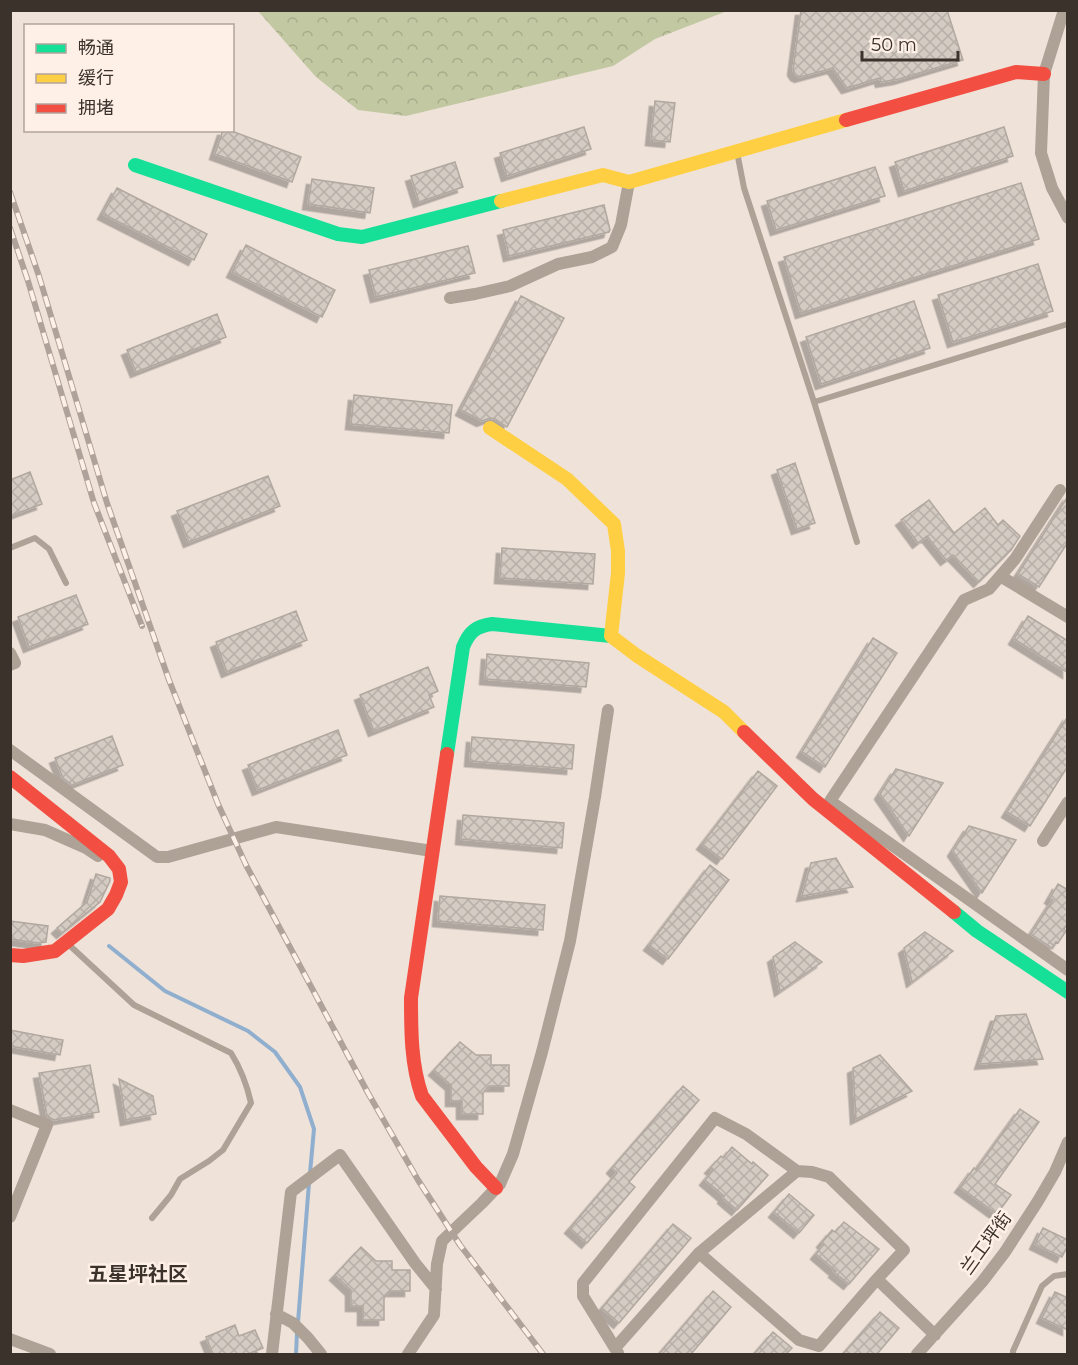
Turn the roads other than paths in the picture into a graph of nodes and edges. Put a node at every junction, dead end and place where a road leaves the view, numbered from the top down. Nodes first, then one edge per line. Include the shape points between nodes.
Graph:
1 (1064, 10) edge
2 (1044, 74) junction
3 (737, 152) junction
4 (135, 165) dead end
5 (629, 182) junction
6 (1068, 218) edge
7 (450, 298) dead end
8 (1068, 324) edge
9 (814, 402) junction
10 (490, 428) dead end
11 (1060, 490) dead end
12 (857, 542) dead end
13 (10, 548) edge
14 (1000, 576) junction
15 (66, 584) dead end
16 (1068, 616) edge
17 (611, 636) junction
18 (10, 653) edge
19 (10, 665) edge
20 (608, 710) dead end
21 (10, 750) edge
22 (10, 777) edge
23 (1068, 802) edge
24 (10, 824) edge
25 (1043, 841) dead end
26 (432, 851) junction
27 (119, 869) junction
28 (67, 942) junction
29 (10, 956) edge
30 (1068, 970) edge
31 (1068, 992) edge
32 (10, 1110) edge
33 (1068, 1142) edge
34 (797, 1172) junction
35 (496, 1188) junction
36 (10, 1217) edge
37 (152, 1218) dead end
38 (699, 1253) junction
39 (1068, 1274) edge
40 (877, 1279) junction
41 (436, 1289) junction
42 (276, 1314) junction
43 (935, 1335) junction
44 (10, 1339) edge
45 (815, 1350) edge
46 (617, 1351) edge
47 (50, 1354) edge
48 (272, 1354) edge
49 (321, 1354) edge
50 (408, 1354) edge
51 (917, 1354) edge
52 (1013, 1354) edge

1 - 2 street
2 - 3 street via 1016,72
2 - 6 street via 1041,153 1052,188
3 - 5 street
3 - 9 lane via 744,188
4 - 5 street via 338,234 362,237 603,175
5 - 7 street via 621,225 612,247 592,257 558,264 510,286
8 - 9 lane
9 - 12 lane
10 - 17 street via 567,479 614,524 618,573
11 - 14 street
13 - 15 lane via 35,538 49,549
14 - 16 street
14 - 30 street via 989,589 964,600 830,801
17 - 26 street via 492,624 467,635
17 - 31 street via 724,711 813,799 977,931
18 - 19 street via 15,663
20 - 35 street via 570,941 513,1154
21 - 26 street via 157,857 276,826
22 - 27 street via 109,856
23 - 25 street
24 - 27 street via 45,830 86,848
26 - 35 street via 411,998 417,1082 422,1096
27 - 28 street via 121,882 108,909
28 - 29 street via 55,951
28 - 37 lane via 134,1005 231,1053 247,1086 251,1103 224,1150 180,1179
32 - 36 street via 47,1125
33 - 43 street, 兰工坪街 via 1055,1172 1005,1252
34 - 38 street
34 - 40 street via 829,1177 904,1250
34 - 46 street via 746,1134 716,1118 583,1283 583,1296
35 - 41 street via 442,1241
38 - 45 street
38 - 46 street
39 - 52 lane via 1054,1276 1042,1286
40 - 43 street
40 - 45 street
41 - 42 street via 340,1155 291,1192
41 - 50 street via 434,1315
42 - 48 street
42 - 49 street via 293,1323
43 - 51 street, 兰工坪街
44 - 47 street

